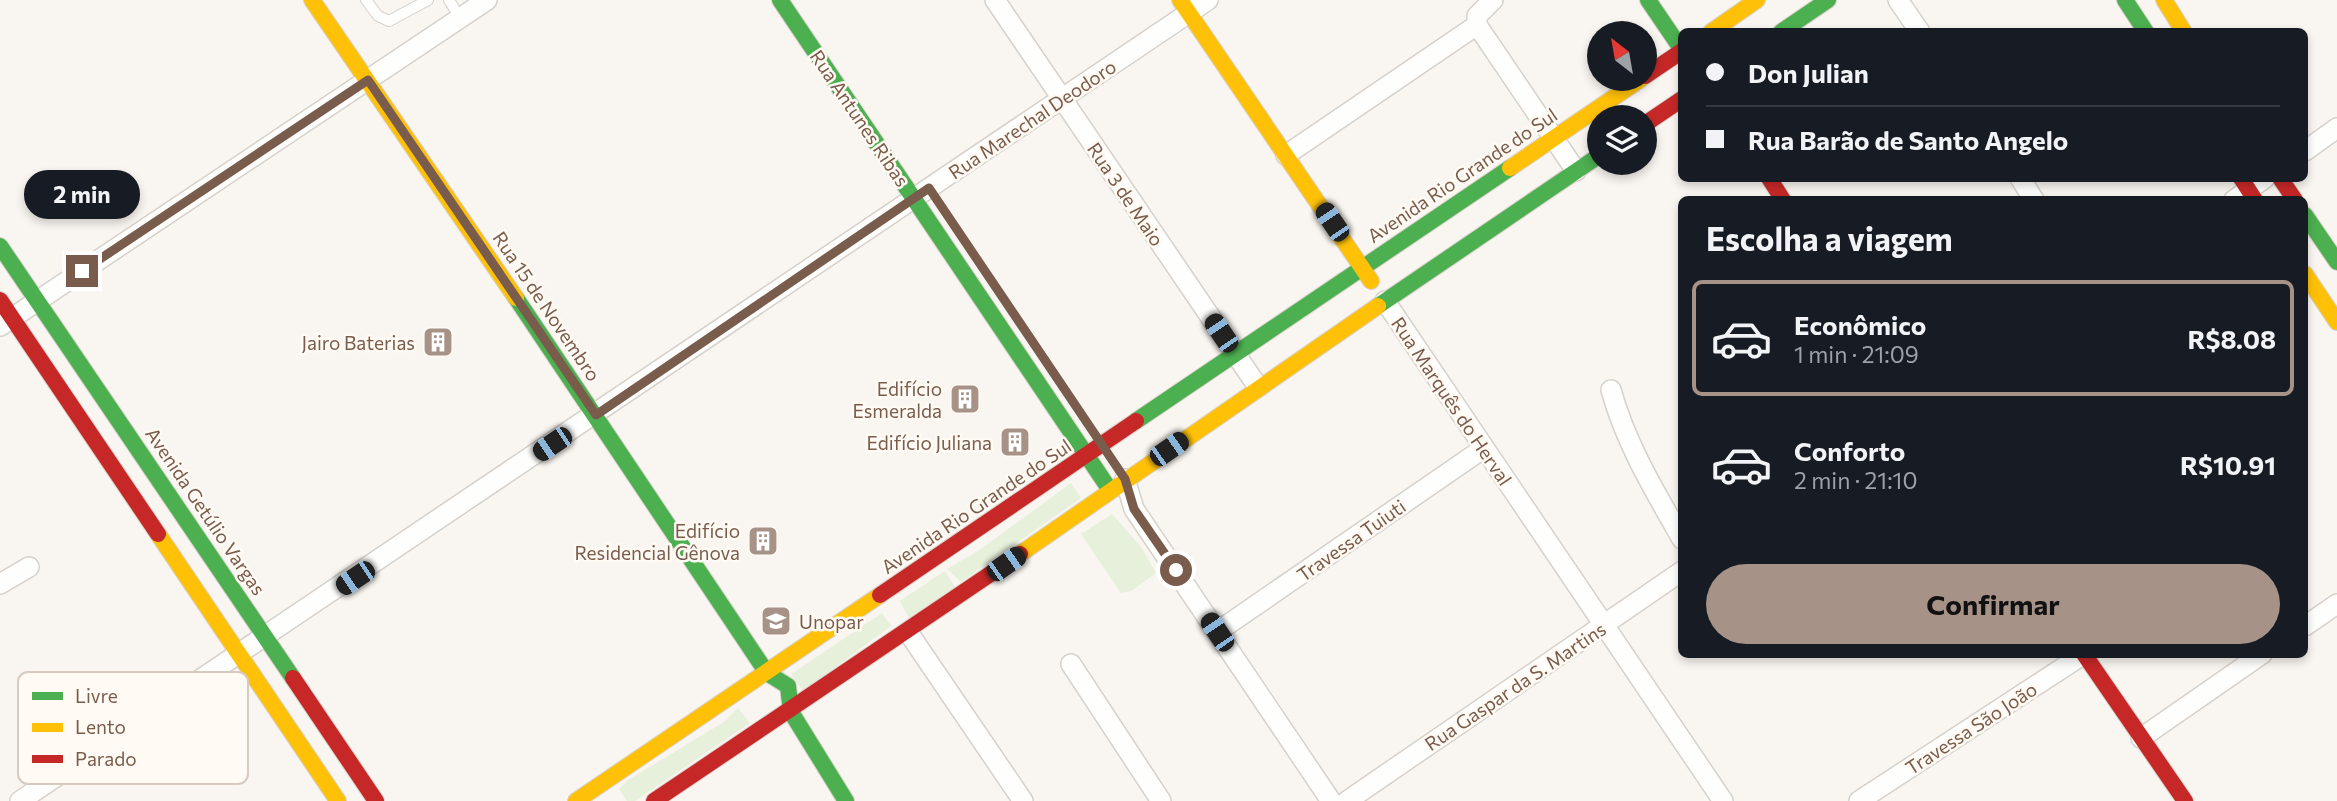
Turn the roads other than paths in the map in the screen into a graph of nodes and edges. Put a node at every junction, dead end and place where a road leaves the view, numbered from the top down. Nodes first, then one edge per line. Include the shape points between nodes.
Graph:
1 (312, 0) edge
2 (366, 0) edge
3 (428, 0) edge
4 (449, 0) edge
5 (486, 0) edge
6 (780, 0) edge
7 (995, 0) edge
8 (1208, 0) edge
9 (1493, 0) edge
10 (1648, 0) edge
11 (1758, 0) edge
12 (1828, 0) edge
13 (1898, 0) edge
14 (2125, 0) edge
15 (2164, 0) edge
16 (1185, 6) edge
17 (460, 18) junction
18 (1477, 25) junction
19 (1717, 28) edge
20 (1788, 28) edge
21 (1917, 28) edge
22 (2143, 28) edge
23 (2182, 28) edge
24 (1678, 46) edge
25 (1678, 55) edge
26 (1657, 69) edge
27 (368, 80) junction
28 (1624, 91) edge
29 (1061, 99) junction
30 (1678, 102) edge
31 (1657, 116) edge
32 (2337, 128) edge
33 (1554, 138) junction
34 (2308, 149) edge
35 (1286, 155) junction
36 (1587, 164) edge
37 (1576, 171) junction
38 (926, 191) junction
39 (2308, 219) edge
40 (0, 246) edge
41 (2337, 262) edge
42 (1362, 268) junction
43 (2308, 278) edge
44 (0, 300) edge
45 (37, 300) junction
46 (1385, 301) junction
47 (6, 322) edge
48 (2337, 322) edge
49 (1236, 354) junction
50 (1258, 387) junction
51 (1611, 390) dead end
52 (106, 401) junction
53 (596, 415) junction
54 (79, 418) junction
55 (1484, 448) junction
56 (1088, 456) junction
57 (1110, 462) junction
58 (192, 528) junction
59 (1678, 532) edge
60 (166, 546) junction
61 (29, 567) dead end
62 (946, 568) junction
63 (1678, 574) edge
64 (0, 584) edge
65 (964, 593) junction
66 (2337, 604) edge
67 (2308, 624) edge
68 (1602, 626) junction
69 (908, 632) junction
70 (1217, 632) junction
71 (267, 637) junction
72 (239, 655) junction
73 (2078, 658) edge
74 (2087, 658) edge
75 (2257, 658) edge
76 (1071, 664) dead end
77 (214, 672) edge
78 (767, 673) junction
79 (790, 712) junction
80 (2141, 738) junction
81 (353, 764) junction
82 (327, 782) junction
83 (46, 784) edge
84 (602, 784) junction
85 (20, 801) edge
86 (338, 801) edge
87 (376, 801) edge
88 (576, 801) edge
89 (615, 801) edge
90 (654, 801) edge
91 (846, 801) edge
92 (1023, 801) edge
93 (1161, 801) edge
94 (1331, 801) edge
95 (1347, 801) edge
96 (1723, 801) edge
97 (1858, 801) edge
98 (2185, 801) edge

1 - 27 main road, Rua 15 de Novembro
2 - 3 lane via 389,21
4 - 17 lane
5 - 17 street
6 - 38 main road, Rua Antunes Ribas
7 - 29 street, Rua 3 de Maio
8 - 16 street, Rua Marechal Deodoro
9 - 18 street via 1477,16
10 - 24 main road
11 - 19 main road
12 - 20 main road
13 - 21 street
14 - 22 main road
15 - 23 main road
16 - 29 street, Rua Marechal Deodoro
16 - 35 main road, Rua Marquês do Herval
17 - 27 street
18 - 33 street
18 - 35 street
25 - 26 main road, Avenida Rio Grande do Sul
27 - 45 street
27 - 53 main road, Rua 15 de Novembro
28 - 33 main road, Avenida Rio Grande do Sul
29 - 38 street, Rua Marechal Deodoro
29 - 49 street, Rua 3 de Maio
30 - 31 main road
32 - 34 street
33 - 37 street
33 - 42 main road, Avenida Rio Grande do Sul
35 - 42 main road, Rua Marquês do Herval
36 - 37 main road, Avenida Rio Grande do Sul
37 - 46 main road, Avenida Rio Grande do Sul
38 - 53 street, Rua Marechal Deodoro
38 - 56 main road, Rua Antunes Ribas
39 - 41 main road
40 - 45 main road, Avenida Getúlio Vargas
42 - 46 main road, Rua Marquês do Herval
42 - 49 main road, Avenida Rio Grande do Sul
43 - 48 main road
44 - 47 main road
45 - 47 street
45 - 52 main road, Avenida Getúlio Vargas
46 - 50 main road, Avenida Rio Grande do Sul
46 - 55 street, Rua Marquês do Herval
47 - 54 main road
49 - 50 street, Rua 3 de Maio
49 - 57 main road, Avenida Rio Grande do Sul
50 - 57 main road, Avenida Rio Grande do Sul
51 - 59 street via 1635,457
52 - 54 main road
52 - 58 main road, Avenida Getúlio Vargas
53 - 71 street, Rua Marechal Deodoro
53 - 78 main road, Rua 15 de Novembro
54 - 60 main road
55 - 68 street, Rua Marquês do Herval
55 - 70 street, Travessa Tuiuti
56 - 57 main road, Rua Antunes Ribas
56 - 57 main road, Avenida Rio Grande do Sul
56 - 62 main road, Avenida Rio Grande do Sul
57 - 65 main road, Avenida Rio Grande do Sul
57 - 70 street, Rua Antunes Ribas via 1134,509
58 - 60 main road
58 - 71 main road, Avenida Getúlio Vargas
60 - 72 main road
61 - 64 street
62 - 65 main road
62 - 78 main road, Avenida Rio Grande do Sul
63 - 68 street, Rua Gaspar da S. Martins
65 - 69 main road, Avenida Rio Grande do Sul
66 - 67 street
68 - 95 street, Rua Gaspar da S. Martins
68 - 96 street, Rua Marquês do Herval
69 - 79 main road, Avenida Rio Grande do Sul
69 - 92 street
70 - 94 street, Rua Antunes Ribas
71 - 72 street, Rua Marechal Deodoro
71 - 81 main road, Avenida Getúlio Vargas
72 - 77 street, Rua Marechal Deodoro
72 - 82 main road
73 - 97 street, Travessa São João
74 - 80 main road
75 - 80 street
76 - 93 street
78 - 79 main road, Rua 15 de Novembro via 790,686
78 - 79 main road via 765,695 775,708
78 - 84 main road, Avenida Rio Grande do Sul
79 - 90 main road, Avenida Rio Grande do Sul
79 - 91 main road, Rua 15 de Novembro
80 - 98 main road
81 - 82 main road
81 - 87 main road, Avenida Getúlio Vargas
82 - 86 main road
83 - 85 street, Rua Marechal Deodoro
84 - 88 main road, Avenida Rio Grande do Sul
84 - 89 main road

